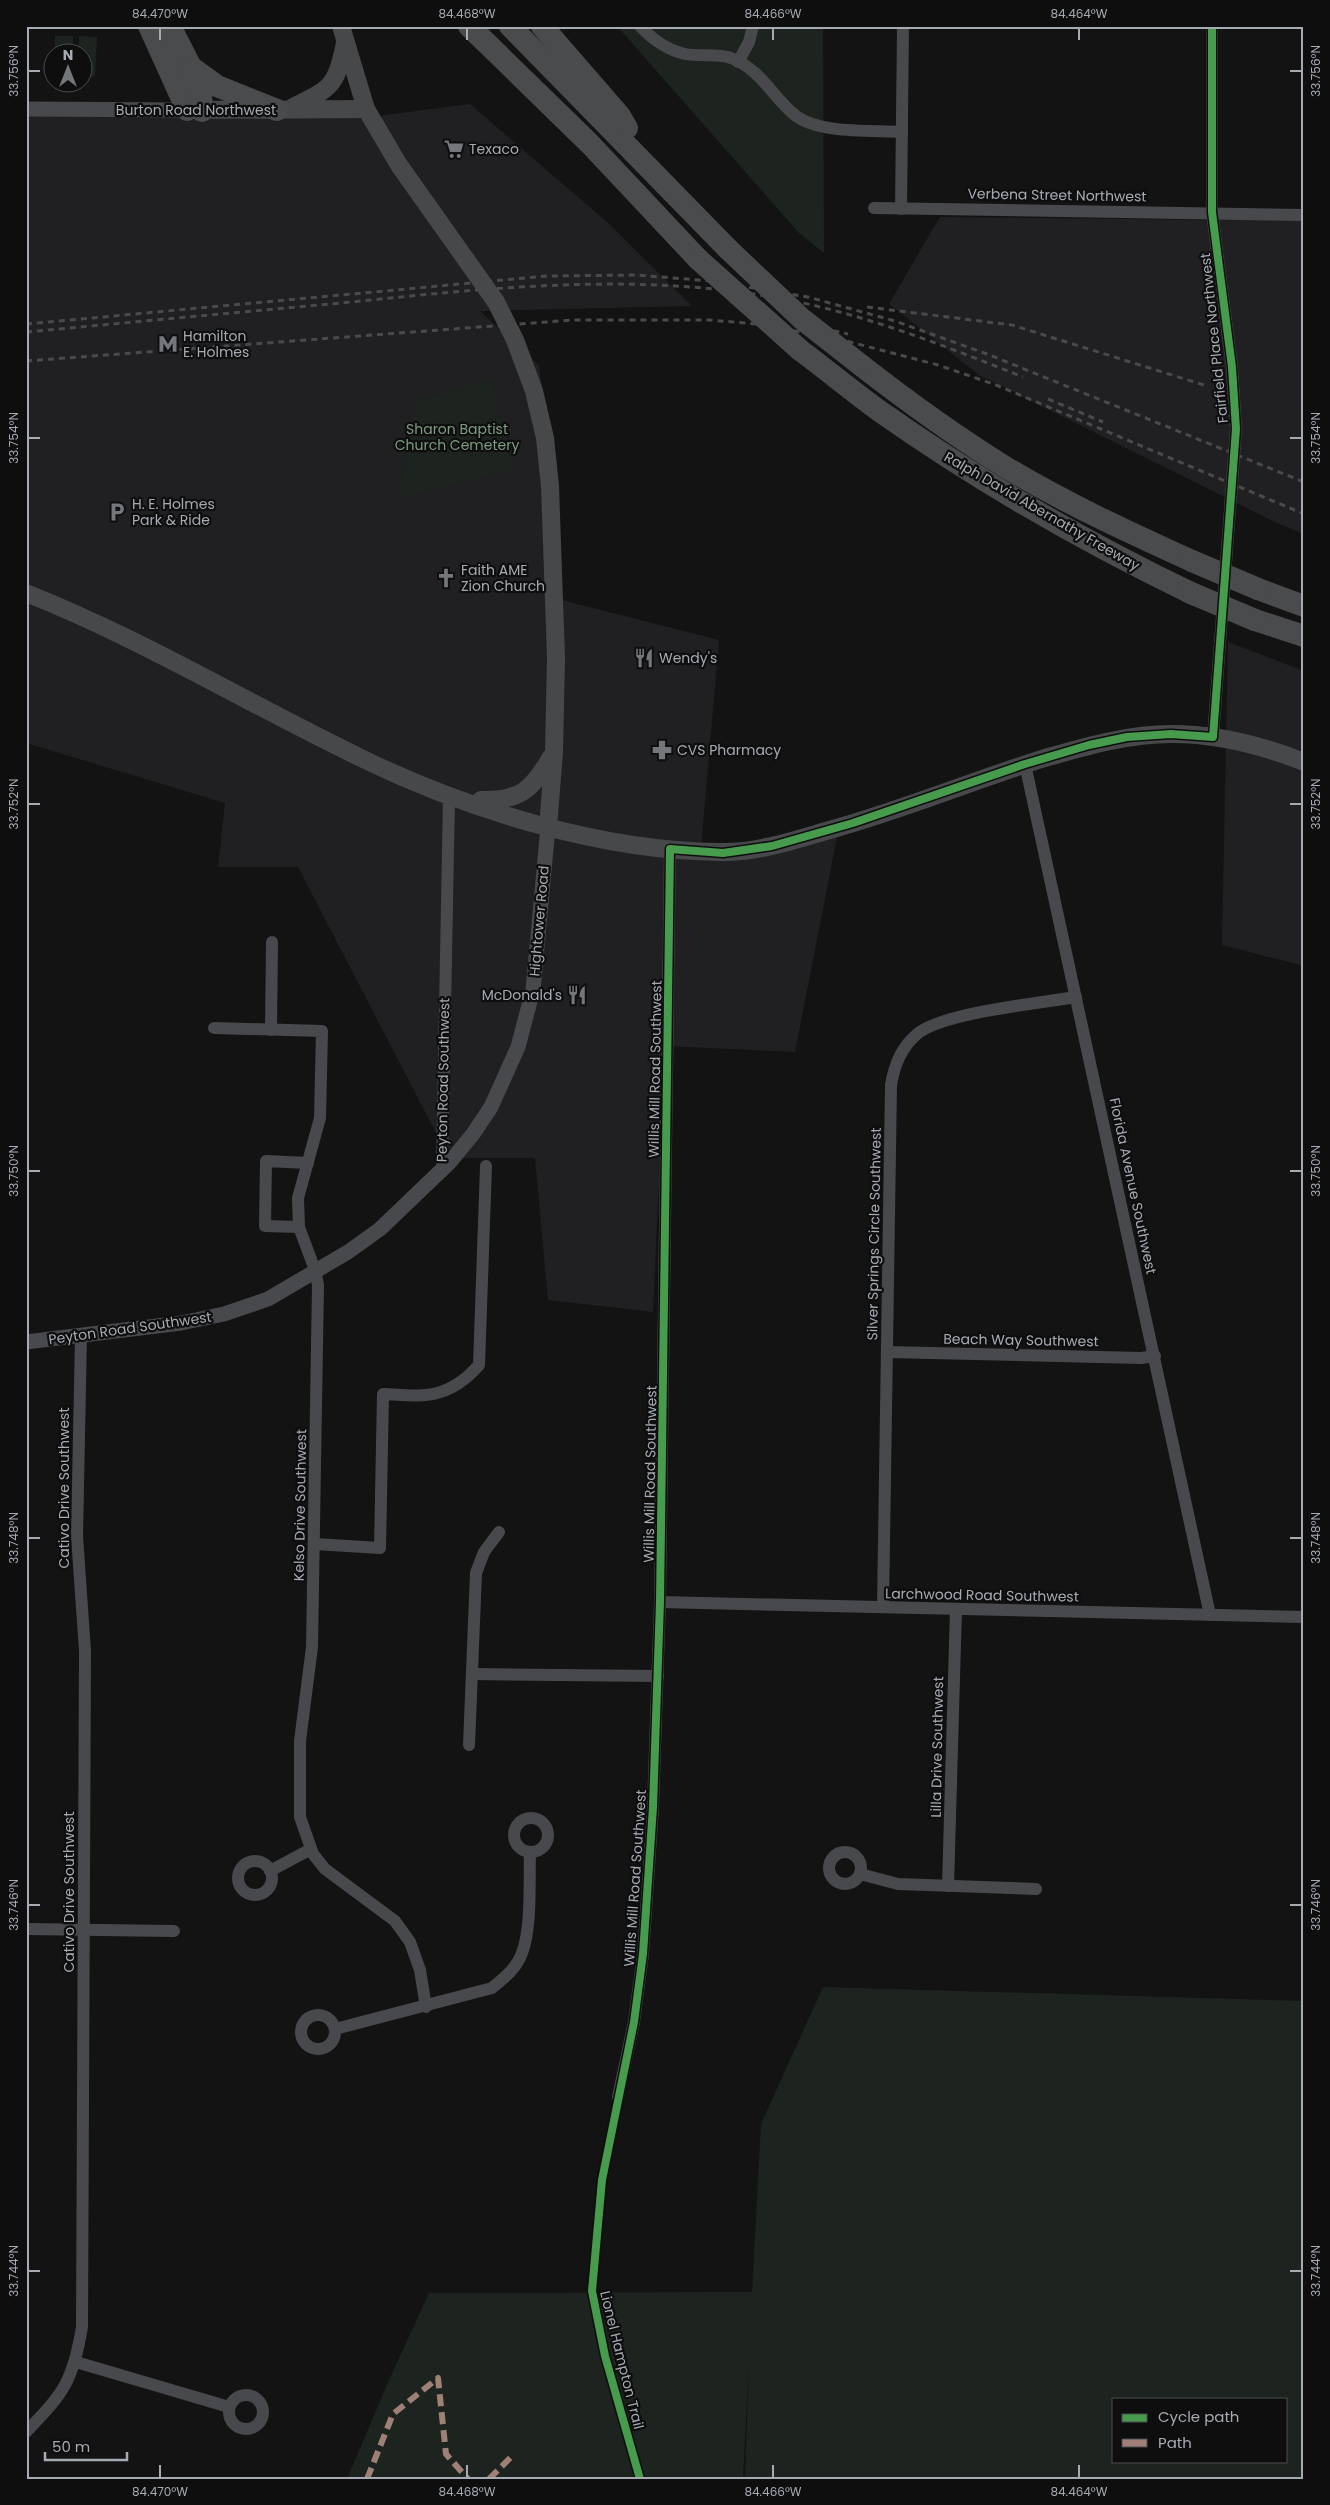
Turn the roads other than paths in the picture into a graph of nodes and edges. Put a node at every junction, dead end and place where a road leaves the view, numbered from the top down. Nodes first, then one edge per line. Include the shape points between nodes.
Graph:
1 (149, 26) edge
2 (170, 26) edge
3 (469, 26) edge
4 (510, 26) edge
5 (542, 26) edge
6 (640, 26) edge
7 (753, 26) edge
8 (903, 26) edge
9 (1212, 26) edge
10 (343, 34) edge
11 (738, 62) junction
12 (191, 67) junction
13 (26, 109) edge
14 (366, 109) junction
15 (283, 110) junction
16 (194, 111) junction
17 (902, 132) junction
18 (647, 164) junction
19 (874, 208) dead end
20 (901, 209) junction
21 (1212, 212) junction
22 (1304, 215) edge
23 (26, 593) edge
24 (1304, 606) edge
25 (1304, 636) edge
26 (1213, 736) junction
27 (554, 752) junction
28 (1304, 762) edge
29 (1025, 764) junction
30 (455, 797) junction
31 (548, 827) junction
32 (670, 849) junction
33 (272, 942) dead end
34 (1076, 997) junction
35 (214, 1028) dead end
36 (271, 1030) junction
37 (308, 1163) junction
38 (486, 1166) dead end
39 (442, 1170) junction
40 (299, 1227) junction
41 (315, 1270) junction
42 (81, 1336) junction
43 (26, 1342) edge
44 (887, 1352) junction
45 (1155, 1356) junction
46 (499, 1532) dead end
47 (315, 1544) junction
48 (660, 1602) junction
49 (884, 1607) junction
50 (956, 1609) junction
51 (1210, 1615) junction
52 (1304, 1618) edge
53 (658, 1676) junction
54 (472, 1679) junction
55 (470, 1745) dead end
56 (311, 1849) junction
57 (530, 1852) dead end
58 (270, 1871) dead end
59 (860, 1874) dead end
60 (948, 1886) junction
61 (1036, 1889) dead end
62 (26, 1929) edge
63 (84, 1930) junction
64 (174, 1930) dead end
65 (426, 2007) junction
66 (335, 2029) dead end
67 (618, 2097) dead end
68 (76, 2362) junction
69 (229, 2407) dead end
70 (26, 2432) edge

1 - 16 highway
2 - 12 highway
3 - 25 highway, Ralph David Abernathy Freeway, bridge via 590,144 698,259 800,350 879,411 948,457 1114,556 1255,620
4 - 18 highway
5 - 18 highway via 620,116
6 - 11 street via 652,39 668,48 686,54 729,57
7 - 11 street
8 - 17 street
9 - 21 street, Fairfield Place Northwest
10 - 14 main road
10 - 15 main road via 339,72 334,81 324,92
11 - 17 street via 763,79 775,97 797,117 810,123 831,128
12 - 15 highway via 217,86
12 - 16 highway via 201,92
13 - 16 street, Burton Road Northwest
14 - 15 main road, Burton Road Northwest
14 - 27 main road via 399,165 496,302 534,390 545,438 550,486 556,657
15 - 16 main road, Burton Road Northwest
17 - 20 street
18 - 24 highway, Ralph David Abernathy Freeway, bridge via 728,249 802,319 963,440 1102,519 1192,561
19 - 20 street, Verbena Street Northwest
20 - 21 street, Verbena Street Northwest
21 - 22 street, Verbena Street Northwest
21 - 26 street, Fairfield Place Northwest via 1232,367 1236,429
23 - 30 main road via 118,633 363,759
26 - 28 main road via 1252,744
26 - 29 main road via 1127,737
27 - 30 main road via 538,780 524,793 502,800
27 - 31 main road
29 - 32 main road via 853,823 772,846 723,853
29 - 34 street, Florida Avenue Southwest
30 - 31 main road
30 - 39 street, Peyton Road Southwest
31 - 32 main road via 606,840
31 - 39 street, Hightower Road via 533,990 518,1047 491,1107
32 - 48 street, Willis Mill Road Southwest
33 - 36 street
34 - 44 street, Silver Springs Circle Southwest via 940,1020 917,1034 900,1054 891,1085
34 - 45 street, Florida Avenue Southwest
35 - 36 street
36 - 37 street, Kelso Drive Southwest via 322,1031 322,1100
37 - 40 street, Kelso Drive Southwest via 298,1198
37 - 40 street via 266,1161 265,1226
38 - 47 street via 479,1365 452,1389 423,1396 383,1394 380,1548
39 - 41 street, Peyton Road Southwest via 380,1229
40 - 41 street, Kelso Drive Southwest
41 - 42 street, Peyton Road Southwest via 268,1299 224,1314
41 - 47 street, Kelso Drive Southwest via 318,1285
42 - 43 street, Peyton Road Southwest
42 - 63 street, Cativo Drive Southwest via 77,1536 86,1651
44 - 45 street, Beach Way Southwest
44 - 49 street, Silver Springs Circle Southwest
45 - 51 street, Florida Avenue Southwest
46 - 54 street via 484,1552 476,1573
47 - 56 street, Kelso Drive Southwest via 312,1647 300,1741 300,1817
48 - 49 street, Larchwood Road Southwest
48 - 53 street, Willis Mill Road Southwest
49 - 50 street, Larchwood Road Southwest
50 - 51 street, Larchwood Road Southwest
50 - 60 street, Lilla Drive Southwest
51 - 52 street, Larchwood Road Southwest
53 - 54 street
53 - 67 street, Willis Mill Road Southwest via 643,1954 634,2022
54 - 55 street
56 - 58 street
56 - 65 street, Kelso Drive Southwest via 333,1877 395,1921 410,1942 420,1970
57 - 65 street via 526,1931 522,1954 511,1971 492,1988
59 - 60 street via 898,1884
60 - 61 street
62 - 63 street
63 - 64 street
63 - 68 street, Cativo Drive Southwest via 82,2327
65 - 66 street
68 - 69 street
68 - 70 street, Cativo Drive Southwest via 54,2404

